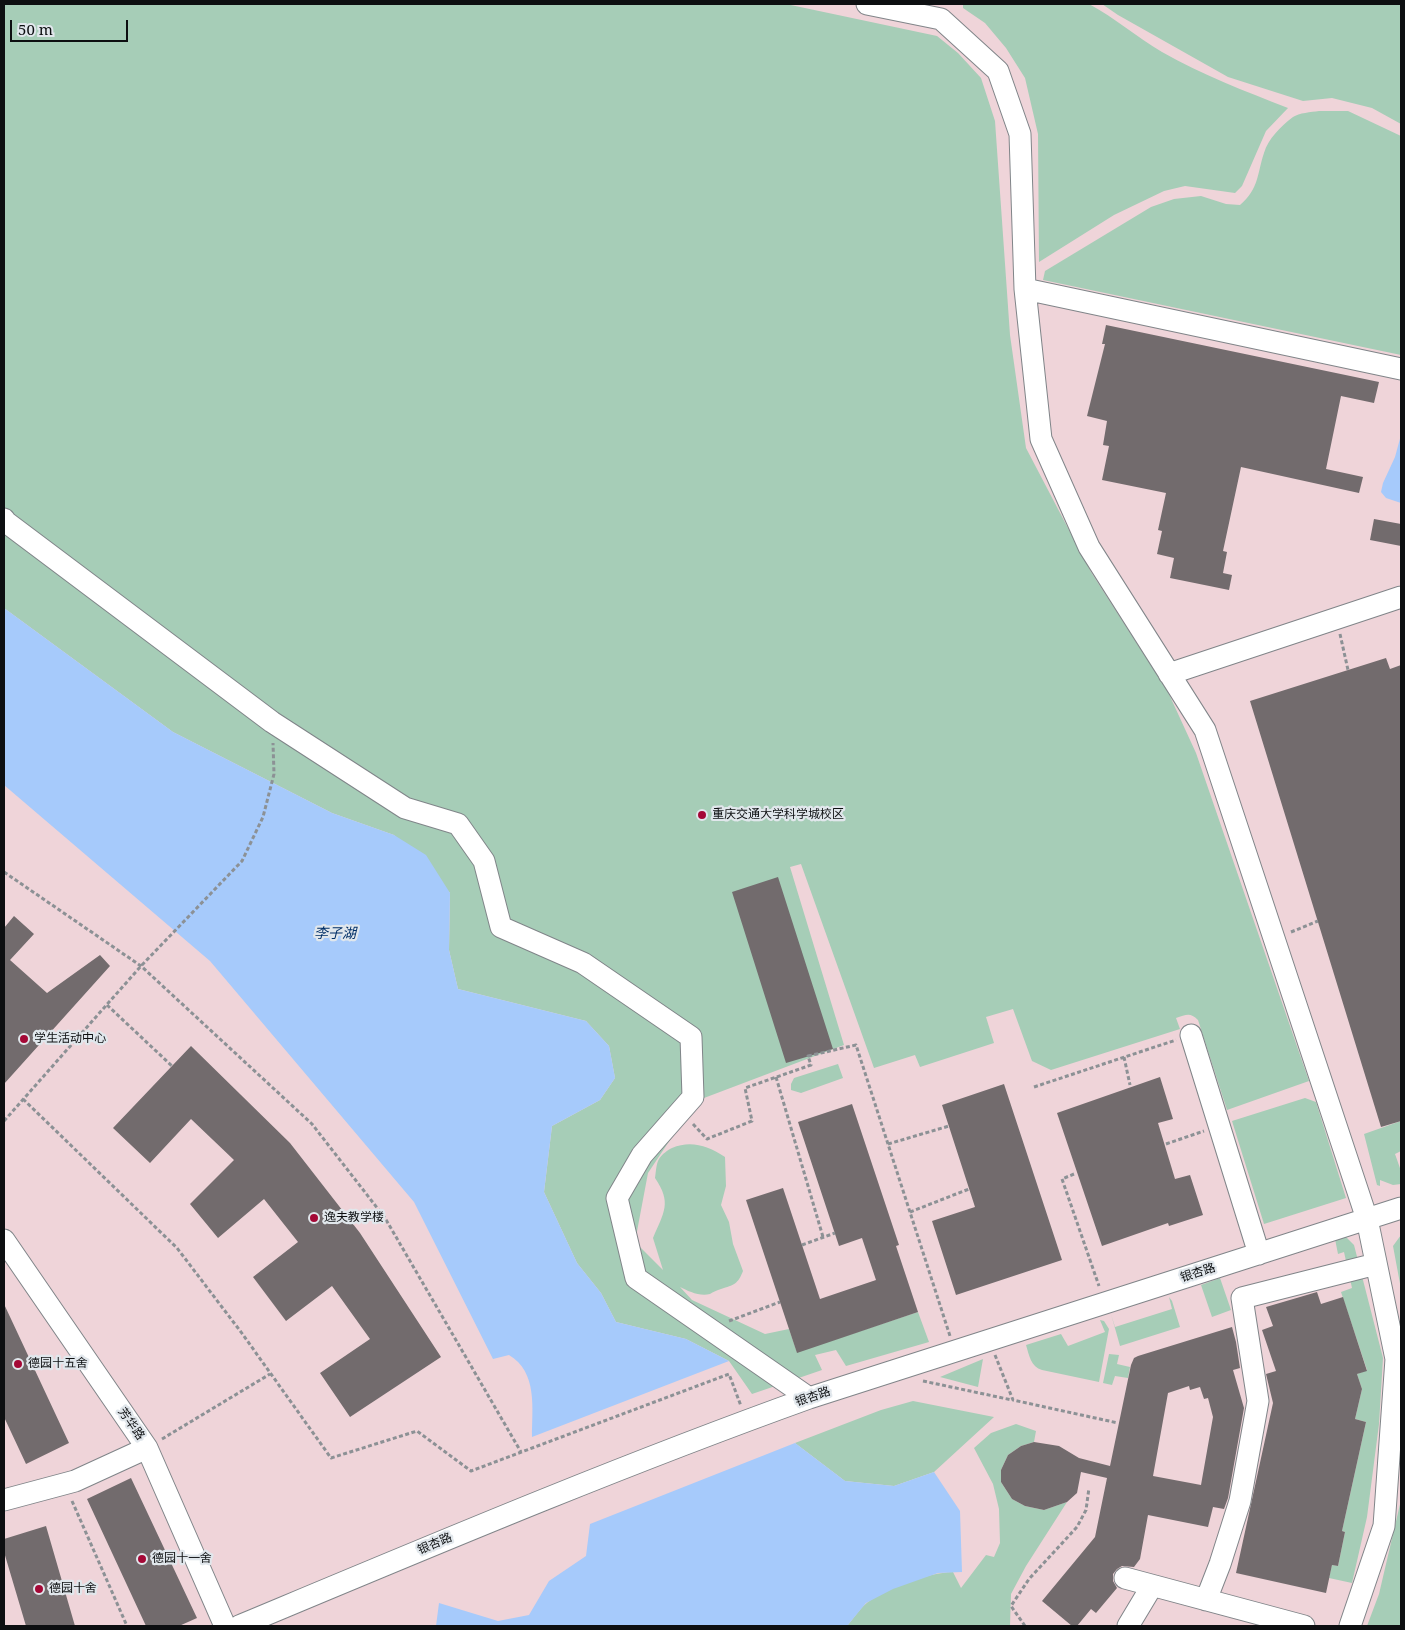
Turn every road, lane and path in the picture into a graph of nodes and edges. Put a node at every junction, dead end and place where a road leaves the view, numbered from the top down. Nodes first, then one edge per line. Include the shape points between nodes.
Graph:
1 (867, 4) edge
2 (941, 11) edge
3 (1025, 289) junction
4 (1401, 369) edge
5 (4, 518) edge
6 (1401, 597) edge
7 (1336, 619) junction
8 (1348, 670) dead end
9 (1169, 674) junction
10 (272, 722) junction
11 (4, 872) edge
12 (1318, 920) dead end
13 (1274, 940) junction
14 (141, 966) junction
15 (107, 1005) junction
16 (1191, 1035) joint
17 (1124, 1057) junction
18 (172, 1066) dead end
19 (776, 1077) junction
20 (1130, 1085) dead end
21 (1034, 1087) dead end
22 (23, 1099) junction
23 (682, 1110) junction
24 (4, 1121) edge
25 (949, 1126) dead end
26 (1219, 1126) junction
27 (888, 1144) junction
28 (1166, 1144) dead end
29 (1074, 1174) dead end
30 (969, 1189) dead end
31 (1401, 1208) edge
32 (910, 1212) junction
33 (1367, 1219) junction
34 (835, 1233) dead end
35 (823, 1237) junction
36 (4, 1240) edge
37 (802, 1245) dead end
38 (1258, 1254) junction
39 (1376, 1264) junction
40 (780, 1302) dead end
41 (1106, 1303) junction
42 (709, 1329) junction
43 (989, 1340) junction
44 (955, 1351) junction
45 (270, 1374) junction
46 (915, 1380) dead end
47 (809, 1398) junction
48 (1013, 1400) junction
49 (746, 1421) junction
50 (1118, 1424) dead end
51 (147, 1448) junction
52 (521, 1452) junction
53 (64, 1484) junction
54 (1090, 1488) dead end
55 (4, 1500) edge
56 (1125, 1578) dead end
57 (1152, 1586) junction
58 (1206, 1600) junction
59 (127, 1626) edge
60 (225, 1626) edge
61 (239, 1626) edge
62 (1025, 1626) edge
63 (1128, 1626) edge
64 (1304, 1626) edge
65 (1350, 1626) edge

1 - 2 street
2 - 3 street via 998,71 1020,134
3 - 4 street
3 - 9 street via 1042,439 1089,547
5 - 10 street
6 - 7 street
7 - 8 path
7 - 9 street
9 - 13 street via 1205,730
10 - 14 path via 274,774 263,817 242,861
10 - 23 street via 405,808 458,824 484,861 501,927 583,963 692,1036 693,1097
11 - 14 path
12 - 13 path
13 - 33 street
14 - 15 path
14 - 52 path via 312,1124 330,1147 385,1218
15 - 18 path
15 - 22 path
16 - 17 path
16 - 26 street
17 - 20 path
17 - 21 path
19 - 23 path via 745,1088 752,1120 707,1139
19 - 27 path via 811,1065 808,1056 856,1045
19 - 35 path
22 - 24 path
22 - 45 path via 177,1248
23 - 42 street via 642,1155 617,1198 636,1278
25 - 27 path
26 - 28 path
26 - 38 street
27 - 32 path
29 - 41 path via 1062,1179
30 - 32 path
31 - 33 street, 银杏路
32 - 44 path
33 - 38 street, 银杏路
33 - 39 street
34 - 35 path
35 - 37 path
36 - 51 street, 芳华路
38 - 41 street, 银杏路
39 - 58 street via 1242,1298 1258,1401 1240,1501
39 - 65 street via 1396,1359 1385,1516
40 - 42 path
41 - 43 street, 银杏路
42 - 47 street
43 - 44 street, 银杏路
43 - 48 path
44 - 47 street, 银杏路
45 - 51 path
45 - 52 path via 331,1458 417,1431 471,1471
46 - 48 path
47 - 49 street, 银杏路
48 - 50 path
49 - 52 path via 730,1374
49 - 61 street, 银杏路 via 484,1524
51 - 53 street via 75,1482
51 - 60 street, 芳华路
53 - 55 street
53 - 59 path
54 - 62 path via 1086,1510 1077,1527 1028,1579 1011,1606
56 - 57 street
57 - 58 street
57 - 63 street
58 - 64 street

